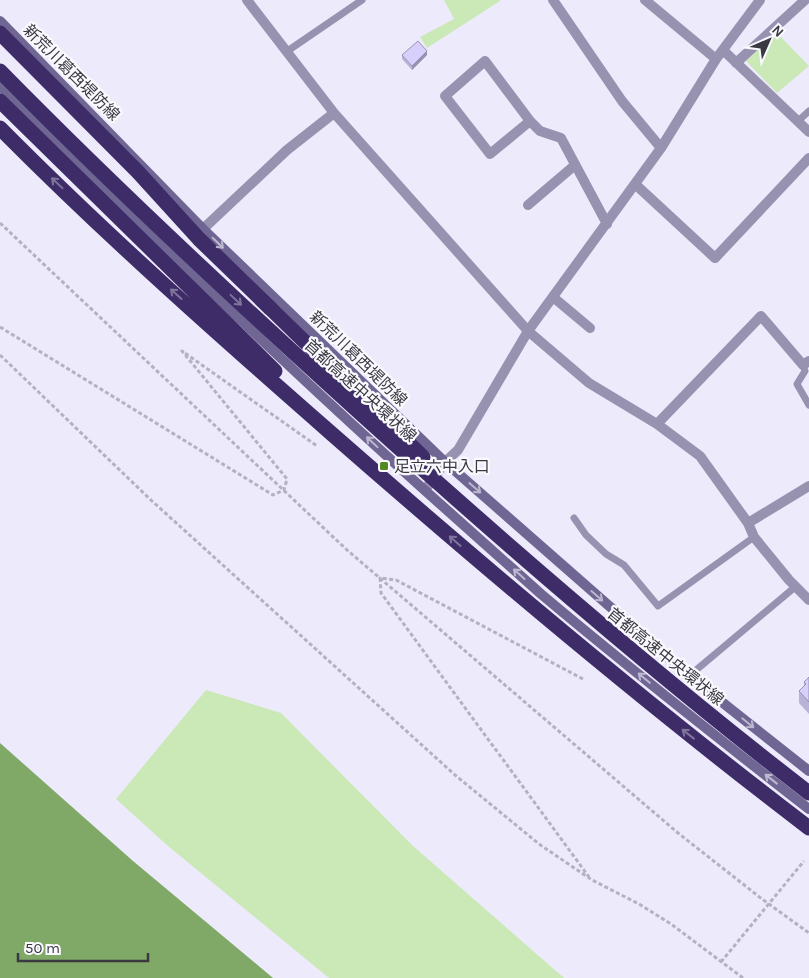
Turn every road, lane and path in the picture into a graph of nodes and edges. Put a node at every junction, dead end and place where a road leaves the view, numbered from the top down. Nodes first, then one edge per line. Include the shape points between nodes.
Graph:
1 (247, 0) edge
2 (362, 0) edge
3 (553, 0) edge
4 (645, 0) edge
5 (760, 0) edge
6 (805, 0) edge
7 (0, 21) edge
8 (0, 33) edge
9 (723, 50) junction
10 (286, 52) junction
11 (716, 59) junction
12 (736, 63) junction
13 (0, 71) edge
14 (0, 86) edge
15 (0, 100) edge
16 (809, 111) edge
17 (334, 113) junction
18 (530, 121) junction
19 (798, 121) junction
20 (0, 128) edge
21 (809, 132) edge
22 (661, 148) junction
23 (809, 158) edge
24 (575, 165) junction
25 (635, 184) junction
26 (528, 205) dead end
27 (0, 223) edge
28 (607, 224) junction
29 (203, 229) junction
30 (552, 297) junction
31 (0, 327) edge
32 (590, 328) dead end
33 (528, 331) junction
34 (0, 355) edge
35 (806, 363) edge
36 (809, 405) edge
37 (657, 424) junction
38 (317, 446) dead end
39 (445, 462) junction
40 (809, 486) edge
41 (284, 490) junction
42 (425, 490) junction
43 (401, 494) junction
44 (574, 518) dead end
45 (748, 523) junction
46 (754, 537) junction
47 (528, 564) junction
48 (380, 578) junction
49 (795, 587) junction
50 (809, 600) edge
51 (689, 676) junction
52 (583, 679) dead end
53 (809, 771) edge
54 (809, 793) edge
55 (809, 809) edge
56 (809, 828) edge
57 (804, 861) dead end
58 (592, 880) junction
59 (769, 904) junction
60 (809, 933) edge
61 (721, 962) junction
62 (743, 978) edge

1 - 10 street
2 - 10 lane
3 - 22 street via 622,101
4 - 11 street
5 - 9 street
6 - 12 street
7 - 29 main road, 新荒川葛西堤防線
8 - 47 highway, bridge via 138,172 199,239 468,501
9 - 11 street
9 - 12 street
10 - 17 street
11 - 22 street
12 - 19 street
13 -> 47 highway, 首都高速中央環状線, bridge via 192,259
42 -> 14 main road via 249,329
15 - 43 highway
16 - 19 lane
17 - 29 street via 287,150
17 - 33 street
18 - 18 street via 490,154 445,96 486,61
18 - 24 street via 540,131 561,138
19 - 21 street
43 -> 20 highway via 160,280
22 - 25 street
23 - 25 street via 715,258
24 - 26 street
24 - 28 street
25 - 28 street
27 - 41 path
28 - 30 street
29 -> 39 main road, 新荒川葛西堤防線
30 - 32 street
30 - 33 street
31 - 41 path via 273,495
33 - 37 street via 589,383
33 - 39 street via 458,450
34 - 58 path via 152,501 455,775 539,844
35 - 36 lane via 797,384
35 - 37 street via 761,316
37 - 45 street via 700,456
38 - 41 path via 182,351 288,479
39 - 42 street
39 -> 51 main road, 新荒川葛西堤防線
40 - 45 street
41 - 48 path
55 -> 42 main road via 540,593
56 -> 43 highway via 608,669
44 - 46 lane via 606,554 624,565 658,606
45 - 46 street
46 - 49 street
47 - 54 highway, 首都高速中央環状線, bridge
48 - 52 path via 396,580
48 - 58 path via 381,593
48 - 59 path via 678,833
49 - 50 street
49 - 51 lane
51 -> 53 main road, 新荒川葛西堤防線
57 - 59 path
58 - 61 path via 663,919
59 - 60 path
59 - 61 path
61 - 62 path

